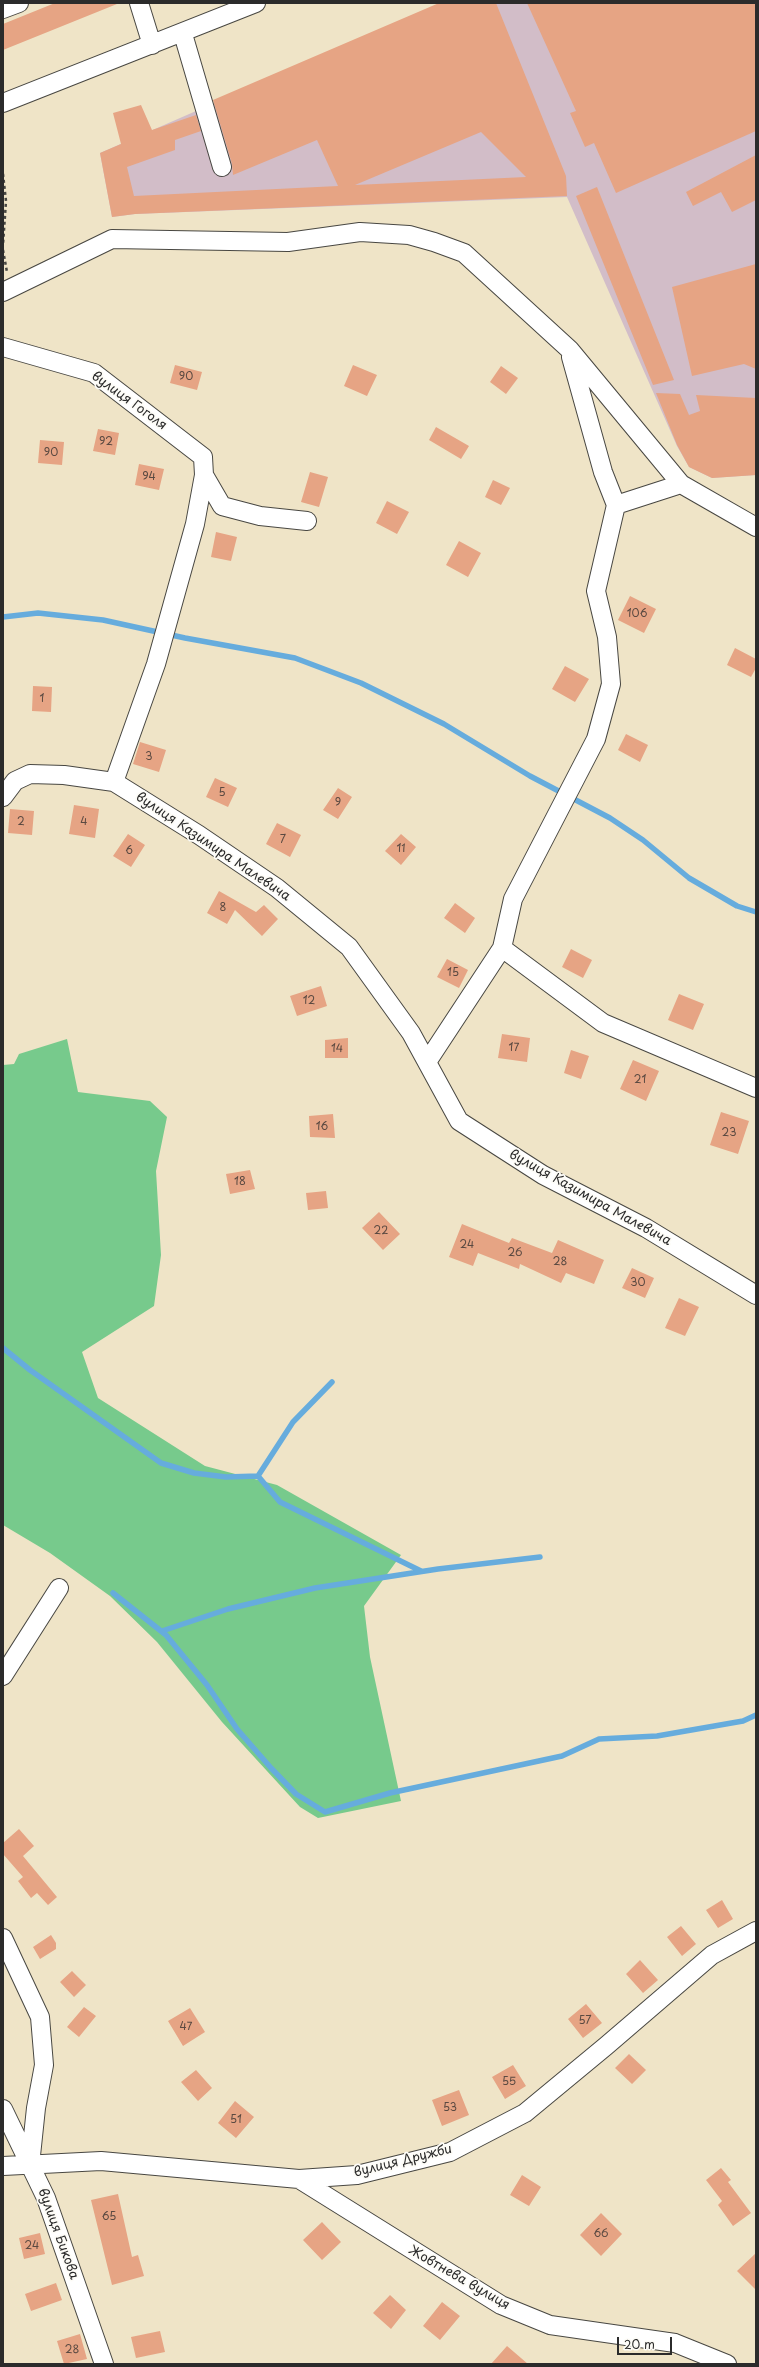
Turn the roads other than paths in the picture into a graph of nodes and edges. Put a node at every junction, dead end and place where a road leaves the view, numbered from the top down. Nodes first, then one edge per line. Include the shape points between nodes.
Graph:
1 (18, 3) edge
2 (139, 3) edge
3 (256, 3) edge
4 (3, 9) edge
5 (183, 34) junction
6 (152, 45) junction
7 (3, 103) edge
8 (222, 167) dead end
9 (3, 292) edge
10 (3, 347) edge
11 (570, 350) junction
12 (204, 475) junction
13 (681, 484) junction
14 (616, 505) junction
15 (307, 521) dead end
16 (756, 527) edge
17 (114, 782) junction
18 (3, 797) edge
19 (502, 948) junction
20 (427, 1062) junction
21 (756, 1088) edge
22 (756, 1295) edge
23 (59, 1588) dead end
24 (3, 1676) edge
25 (756, 1932) edge
26 (3, 1938) edge
27 (3, 2108) edge
28 (30, 2165) junction
29 (3, 2166) edge
30 (299, 2179) junction
31 (104, 2364) edge
32 (726, 2364) edge

1 - 4 street
2 - 6 street
3 - 5 street
5 - 6 street
5 - 8 street
6 - 7 street
9 - 11 street via 112,239 288,242 360,232 409,235 464,253
10 - 12 street, вулиця Гоголя via 94,373 203,456
11 - 13 street
11 - 14 street via 603,472
12 - 15 street via 222,506 260,516
12 - 17 street via 195,524 156,664
13 - 14 street
13 - 16 street
14 - 19 street via 596,591 607,637 611,684 596,739 513,899
17 - 18 street, вулиця Казимира Малевича via 64,775 30,774 15,781
17 - 20 street, вулиця Казимира Малевича via 277,888 349,947 411,1033
19 - 20 street
19 - 21 street via 603,1023
20 - 22 street, вулиця Казимира Малевича via 458,1121 543,1175 646,1228
23 - 24 street
25 - 30 street, вулиця Дружби via 712,1954 525,2113 450,2152 357,2175
26 - 28 street via 40,2017 44,2065
27 - 28 street, вулиця Бикова
28 - 29 street, вулиця Дружби
28 - 30 street, вулиця Дружби via 101,2161
28 - 31 street, вулиця Бикова via 46,2198
30 - 32 street, Жовтнева вулиця via 501,2305 550,2325 674,2343

